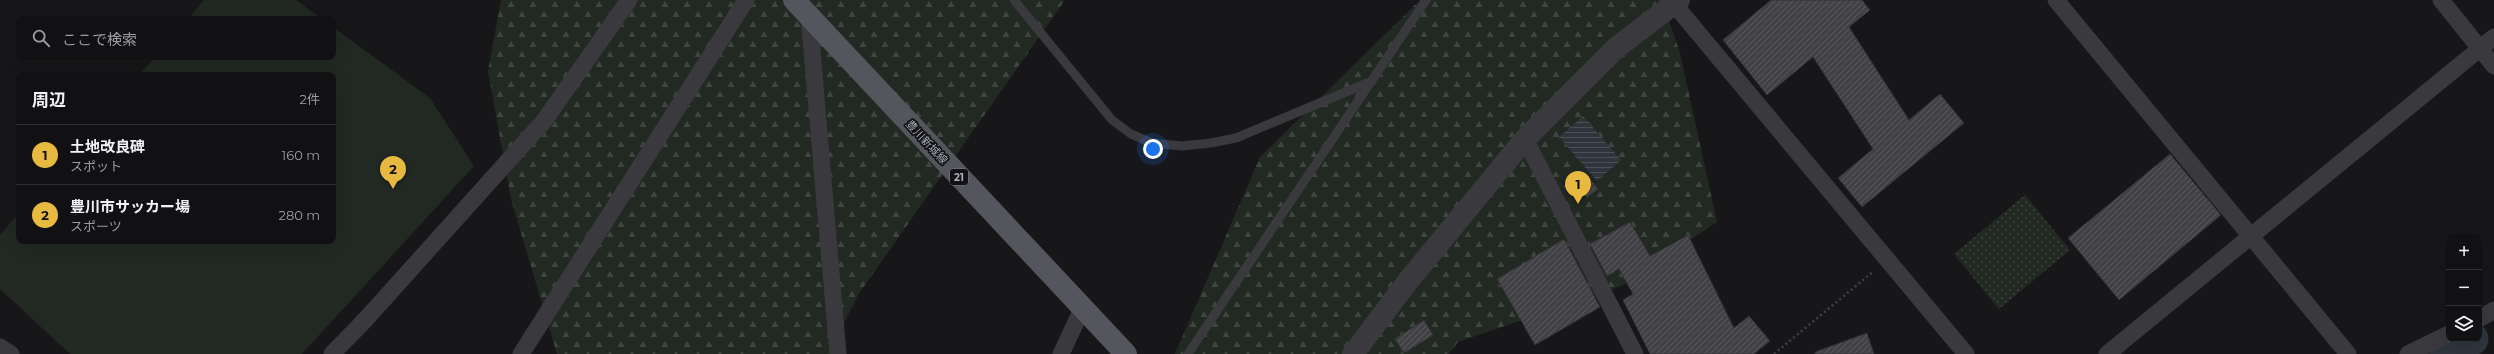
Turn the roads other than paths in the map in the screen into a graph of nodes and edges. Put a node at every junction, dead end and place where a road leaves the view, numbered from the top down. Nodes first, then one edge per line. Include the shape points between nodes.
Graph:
1 (629, 0) edge
2 (746, 0) edge
3 (794, 0) edge
4 (1014, 0) edge
5 (1426, 0) edge
6 (2056, 0) edge
7 (2441, 0) edge
8 (1677, 2) edge
9 (809, 16) junction
10 (2494, 37) edge
11 (2480, 48) junction
12 (2494, 66) edge
13 (1372, 81) junction
14 (1525, 139) junction
15 (2251, 236) junction
16 (1082, 309) junction
17 (2494, 310) edge
18 (2482, 317) edge
19 (2446, 335) edge
20 (0, 347) edge
21 (11, 354) edge
22 (332, 354) edge
23 (521, 354) edge
24 (838, 354) edge
25 (1061, 354) edge
26 (1126, 354) edge
27 (1188, 354) edge
28 (1354, 354) edge
29 (1635, 354) edge
30 (1966, 354) edge
31 (2107, 354) edge
32 (2348, 354) edge
33 (2408, 354) edge

1 - 22 street via 544,121
2 - 23 street
3 - 9 main road, 豊川新城線 / 21
4 - 13 lane via 1112,120 1131,134 1152,142 1182,146 1236,138
5 - 13 lane
6 - 15 street
7 - 11 street
8 - 14 street via 1616,48
8 - 30 street
9 - 16 main road, 豊川新城線 / 21
9 - 24 street
10 - 11 street
11 - 12 street
11 - 15 street
13 - 27 lane
14 - 28 street via 1408,281
14 - 29 street
15 - 31 street
15 - 32 street
16 - 25 street
16 - 26 main road, 豊川新城線 / 21
17 - 18 street
19 - 33 street
20 - 21 street

